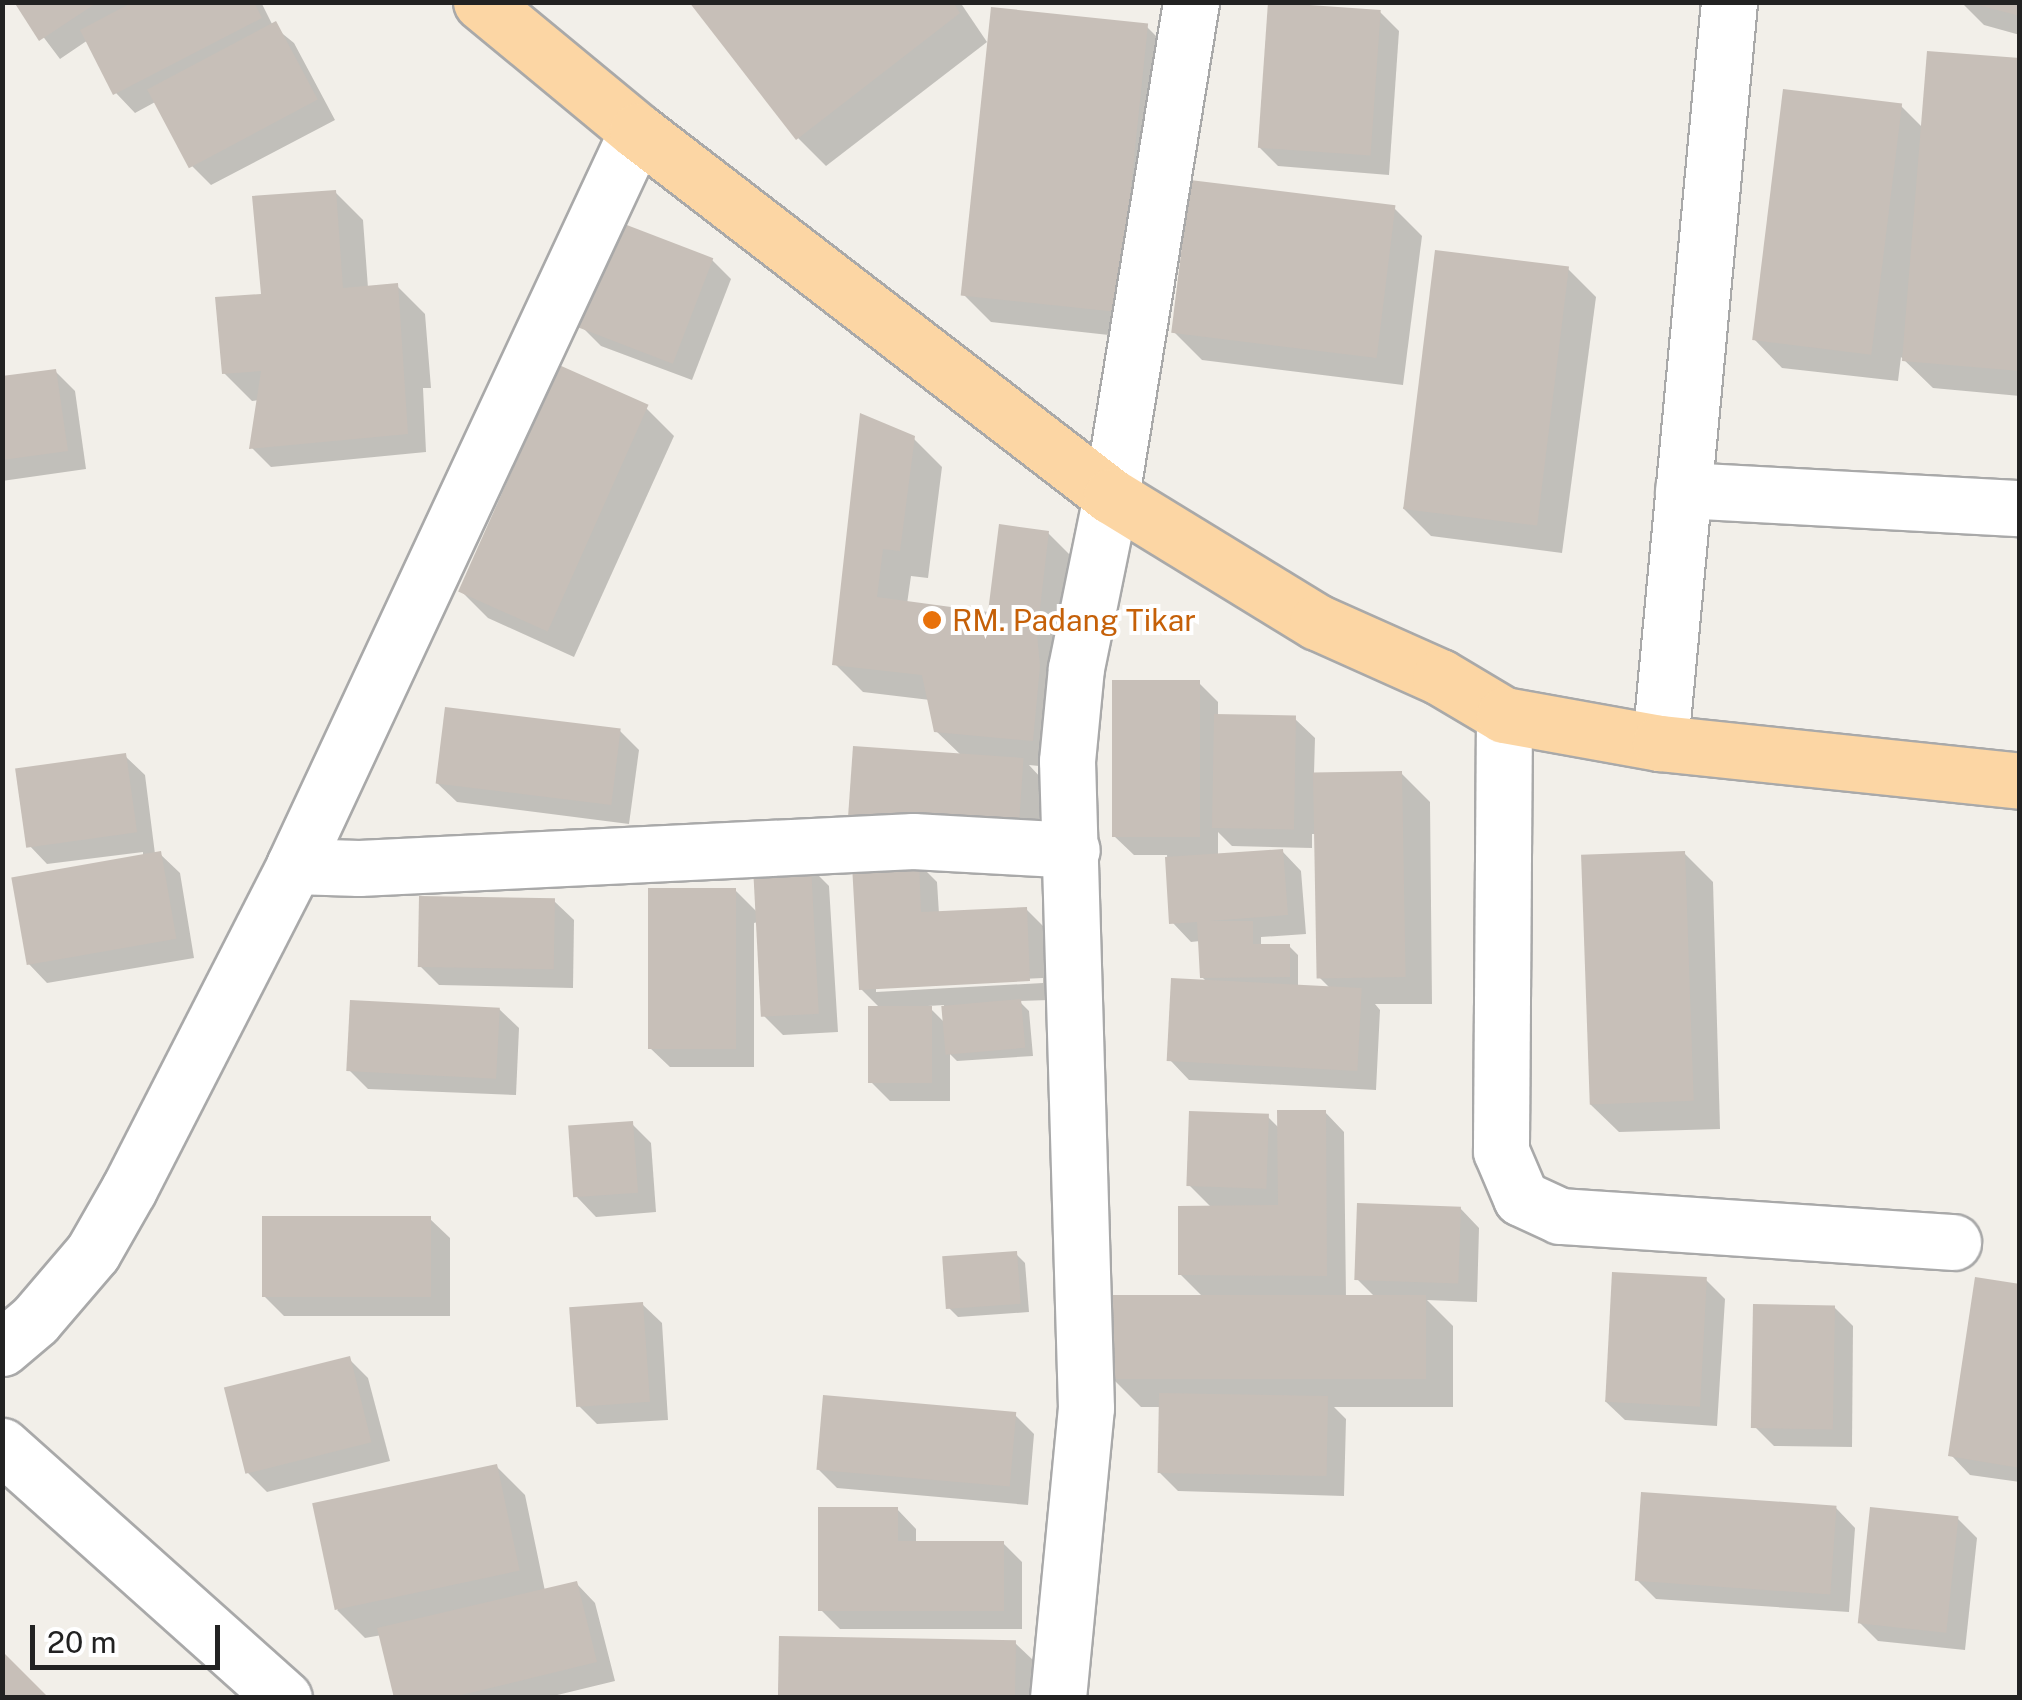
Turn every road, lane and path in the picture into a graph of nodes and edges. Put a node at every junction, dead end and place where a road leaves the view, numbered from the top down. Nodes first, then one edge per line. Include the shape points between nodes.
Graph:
1 (480, 2) edge
2 (1191, 2) edge
3 (1729, 2) edge
4 (637, 131) junction
5 (1684, 490) junction
6 (1111, 496) junction
7 (2020, 508) edge
8 (1504, 715) junction
9 (1660, 744) junction
10 (2020, 781) edge
11 (1072, 850) junction
12 (294, 866) junction
13 (1953, 1242) dead end
14 (2, 1348) edge
15 (2, 1446) edge
16 (284, 1698) edge
17 (1058, 1698) edge

1 - 4 main road
2 - 6 street
3 - 5 street
4 - 6 main road
4 - 12 street
5 - 7 street
5 - 9 street
6 - 8 main road via 1316,622 1440,677
6 - 11 street via 1076,668 1068,761
8 - 9 main road
8 - 13 street via 1501,1151 1521,1198 1560,1216
9 - 10 main road
11 - 12 street via 893,842
11 - 17 street via 1086,1408
12 - 14 street via 93,1252
15 - 16 street

